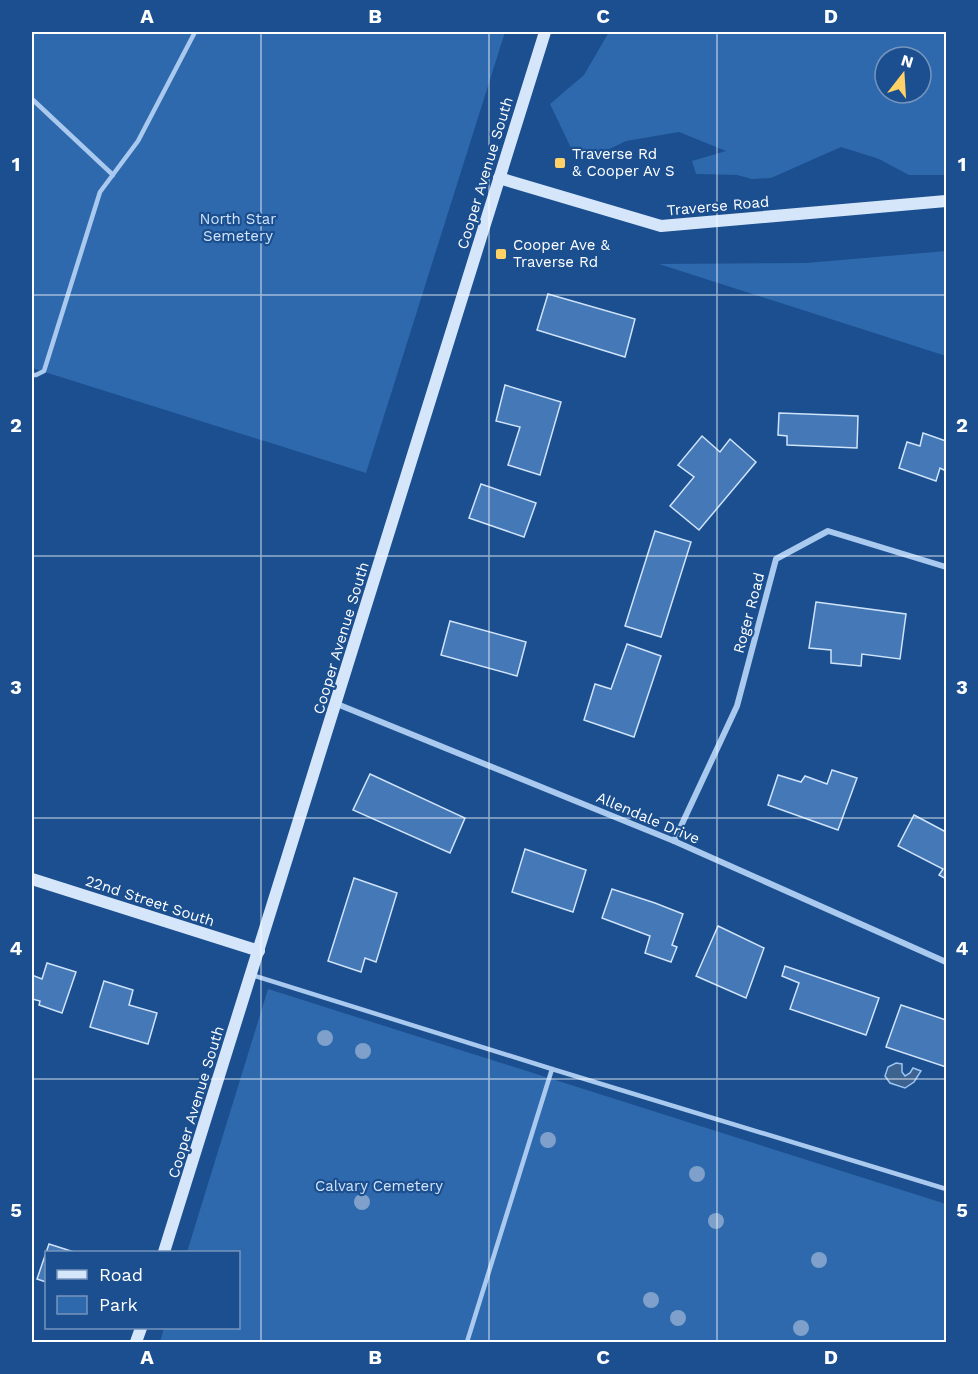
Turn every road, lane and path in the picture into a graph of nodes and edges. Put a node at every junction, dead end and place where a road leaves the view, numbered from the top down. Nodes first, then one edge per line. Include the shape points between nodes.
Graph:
1 (195, 32) edge
2 (545, 32) edge
3 (32, 99) edge
4 (113, 175) junction
5 (499, 178) junction
6 (946, 201) edge
7 (32, 375) edge
8 (946, 567) edge
9 (336, 704) junction
10 (674, 841) junction
11 (32, 879) edge
12 (259, 951) junction
13 (946, 962) edge
14 (251, 975) junction
15 (552, 1069) junction
16 (946, 1189) edge
17 (164, 1251) edge
18 (467, 1342) edge

1 - 4 lane via 138,141
2 - 5 street, Cooper Avenue South
3 - 4 lane
4 - 7 lane via 100,192 44,371
5 - 6 street, Traverse Road via 661,226
5 - 9 street, Cooper Avenue South
8 - 10 street, Roger Road via 828,531 776,559 737,706
9 - 10 street, Allendale Drive
9 - 12 street, Cooper Avenue South
10 - 13 street, Allendale Drive
11 - 12 street, 22nd Street South
12 - 14 street, Cooper Avenue South
14 - 15 lane
14 - 17 street, Cooper Avenue South
15 - 16 lane
15 - 18 lane

